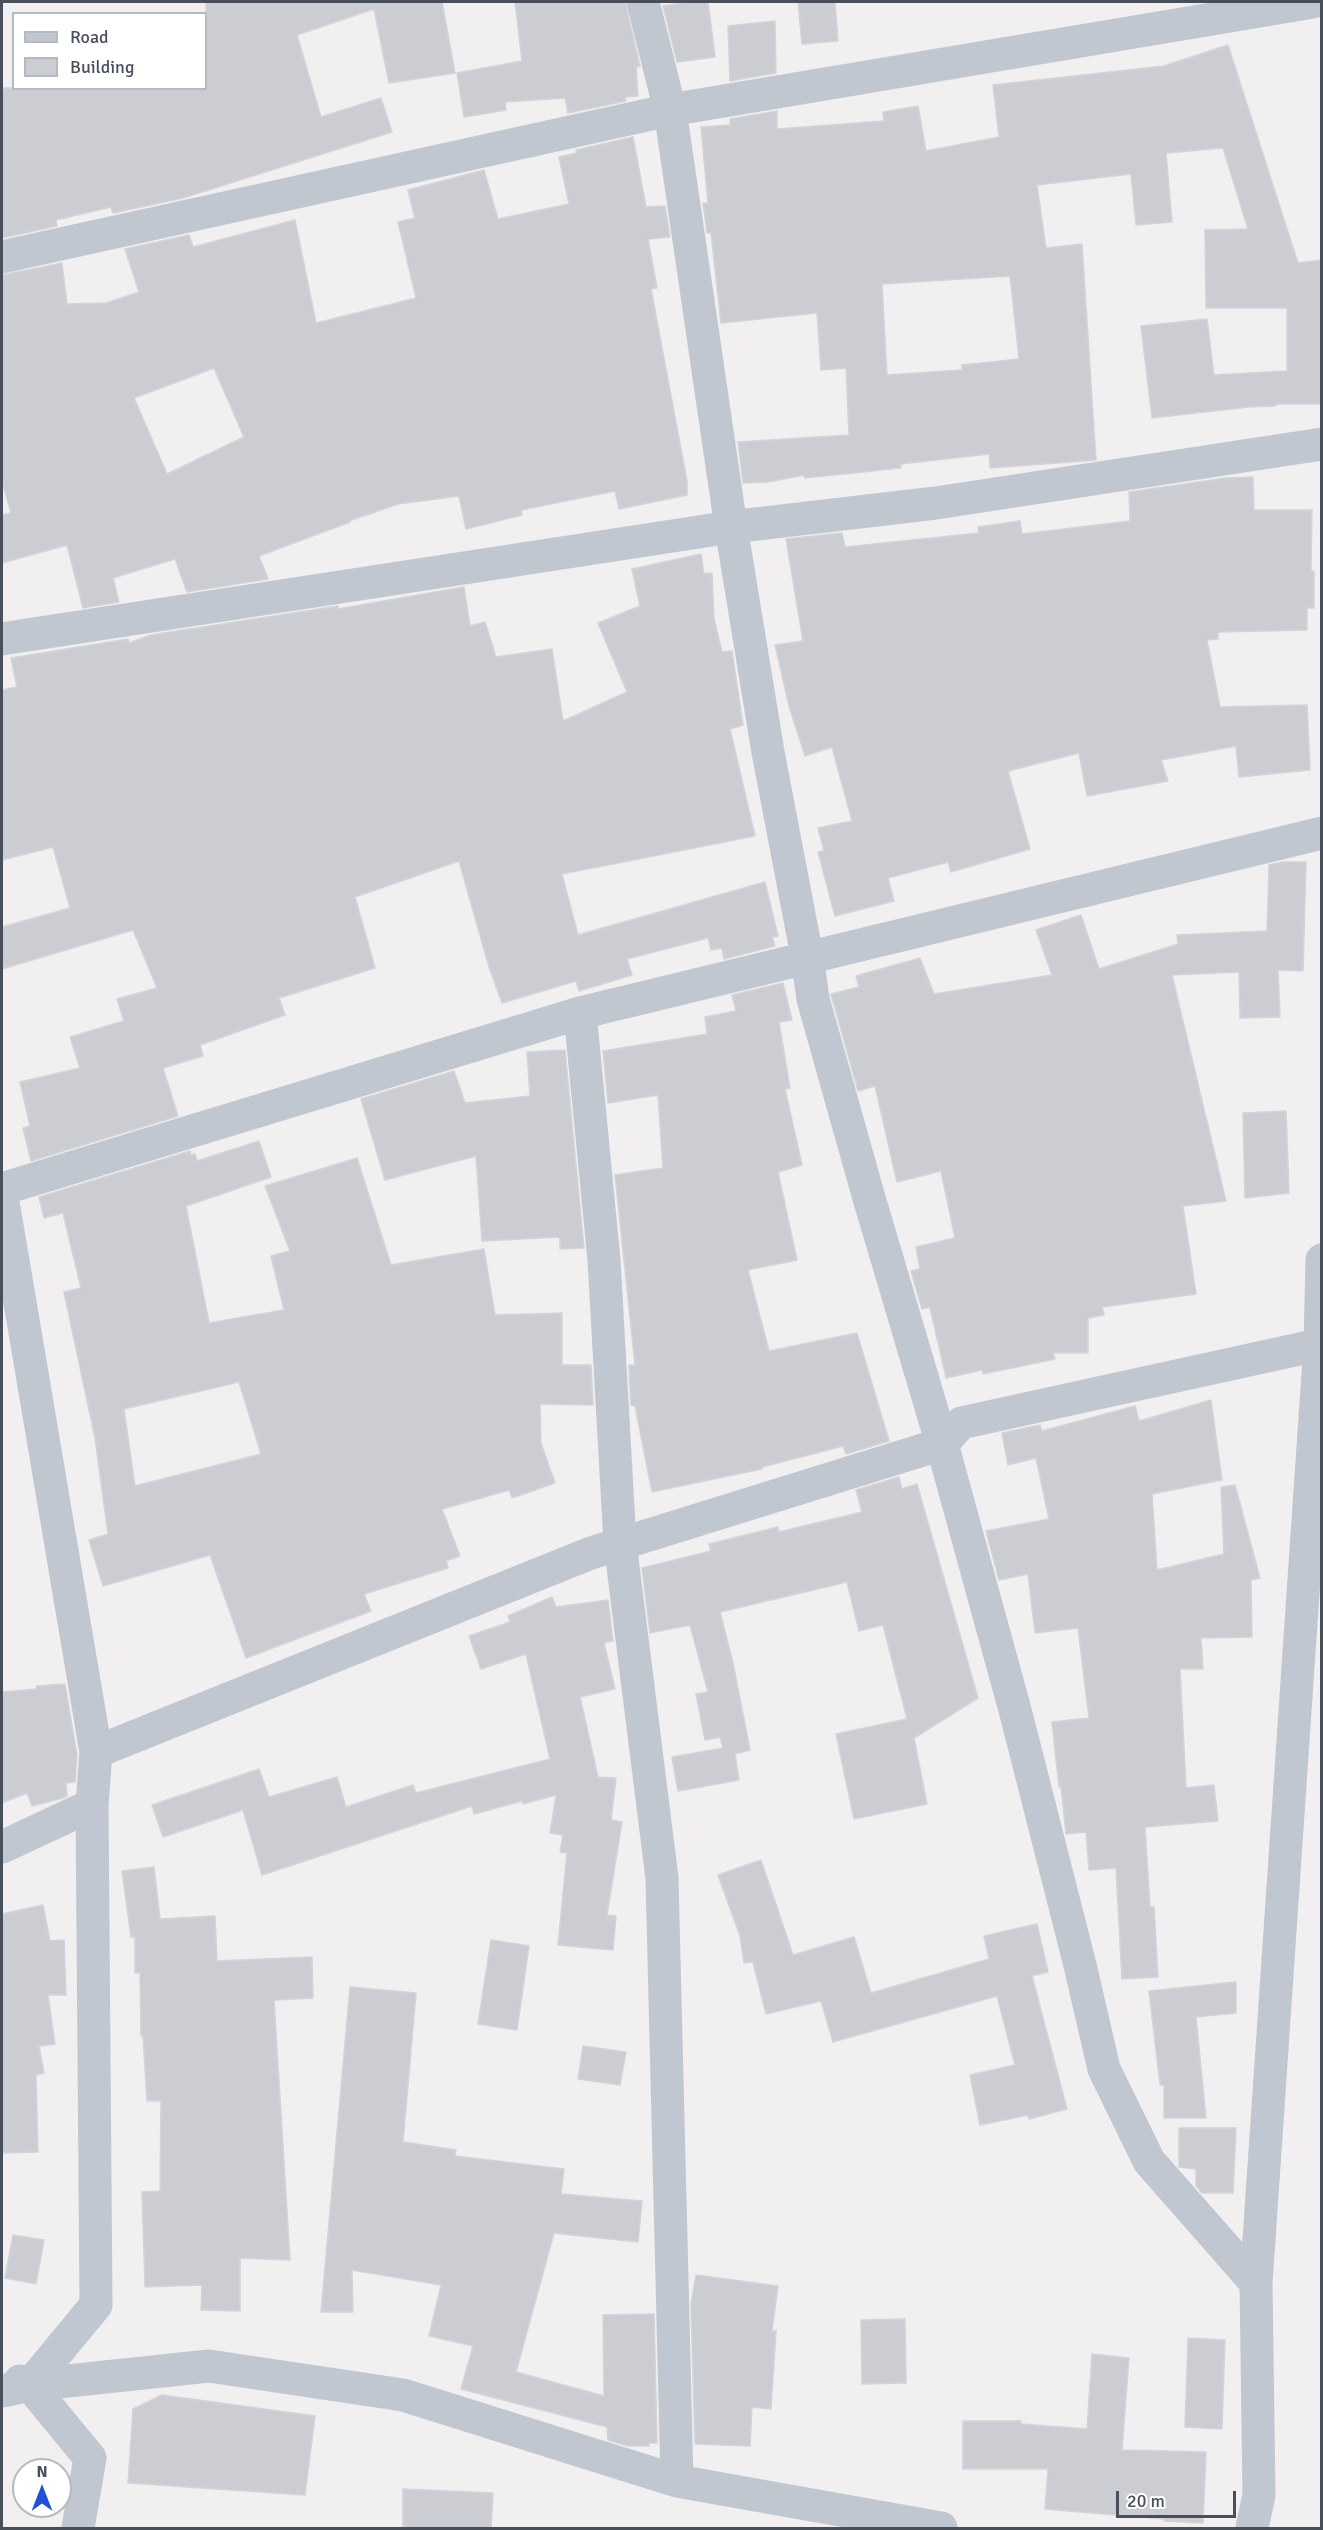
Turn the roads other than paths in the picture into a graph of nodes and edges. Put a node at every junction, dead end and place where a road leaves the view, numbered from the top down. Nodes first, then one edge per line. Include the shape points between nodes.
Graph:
1 (644, 2) edge
2 (1313, 2) edge
3 (670, 110) junction
4 (2, 257) edge
5 (1322, 444) edge
6 (731, 527) junction
7 (2, 639) edge
8 (1322, 833) edge
9 (807, 956) junction
10 (580, 1013) junction
11 (2, 1189) edge
12 (2, 1196) edge
13 (1322, 1260) edge
14 (1321, 1344) edge
15 (942, 1444) junction
16 (620, 1543) junction
17 (96, 1752) junction
18 (92, 1805) junction
19 (2, 1847) edge
20 (1256, 2283) junction
21 (11, 2384) edge
22 (677, 2481) junction
23 (78, 2529) edge
24 (941, 2529) edge
25 (1252, 2529) edge

1 - 3 street
2 - 3 street
3 - 4 street
3 - 6 street
5 - 6 street via 936,503
6 - 7 street
6 - 9 street
8 - 9 street
9 - 10 street
9 - 15 street via 813,999 868,1198
10 - 11 street
10 - 16 street via 604,1260
12 - 17 street
13 - 14 street
14 - 15 street via 961,1424
14 - 20 street
15 - 16 street
15 - 20 street via 1018,1721 1104,2069 1149,2161
16 - 17 street
16 - 22 street via 662,1878
17 - 18 street
18 - 19 street
18 - 21 street via 96,2305
20 - 25 street via 1259,2495
21 - 22 street via 220,2367 403,2395
21 - 23 street via 90,2458
22 - 24 street

